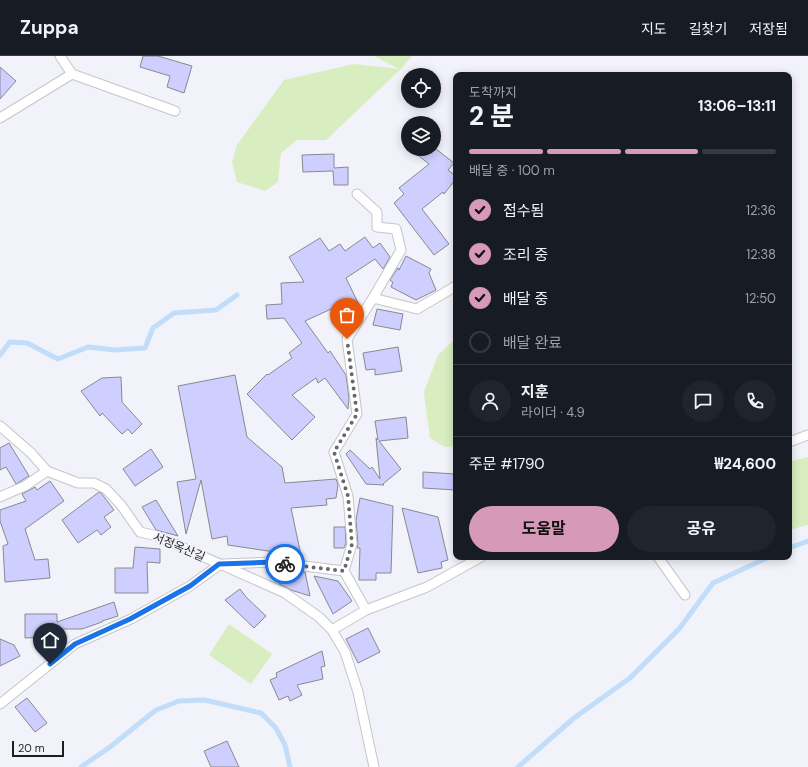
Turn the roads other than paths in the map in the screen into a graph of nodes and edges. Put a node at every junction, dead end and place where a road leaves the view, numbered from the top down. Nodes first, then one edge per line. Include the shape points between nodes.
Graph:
1 (60, 56) edge
2 (72, 74) junction
3 (175, 111) dead end
4 (0, 118) edge
5 (357, 194) dead end
6 (453, 288) edge
7 (373, 298) junction
8 (0, 426) edge
9 (808, 435) edge
10 (792, 441) edge
11 (47, 471) junction
12 (0, 497) edge
13 (476, 560) edge
14 (660, 560) edge
15 (219, 564) junction
16 (344, 571) junction
17 (685, 595) dead end
18 (366, 610) junction
19 (332, 630) junction
20 (0, 704) edge
21 (374, 767) edge

1 - 2 lane
2 - 3 lane
2 - 4 lane
5 - 7 lane via 377,212 378,227 396,229 401,250
6 - 7 lane via 417,309
7 - 16 lane via 347,339 357,414 334,452 348,496 352,544
8 - 11 lane, 서정옥산길
9 - 10 lane
11 - 12 lane via 26,486
11 - 15 lane, 서정옥산길 via 78,483 94,483 106,489 140,532 157,536
13 - 18 lane via 427,587
14 - 17 lane
15 - 16 lane via 273,562
15 - 19 lane, 서정옥산길 via 284,593 319,617
15 - 20 lane via 190,586 130,619 75,644
16 - 18 lane
18 - 19 lane
19 - 21 lane, 서정옥산길 via 345,652 358,692

